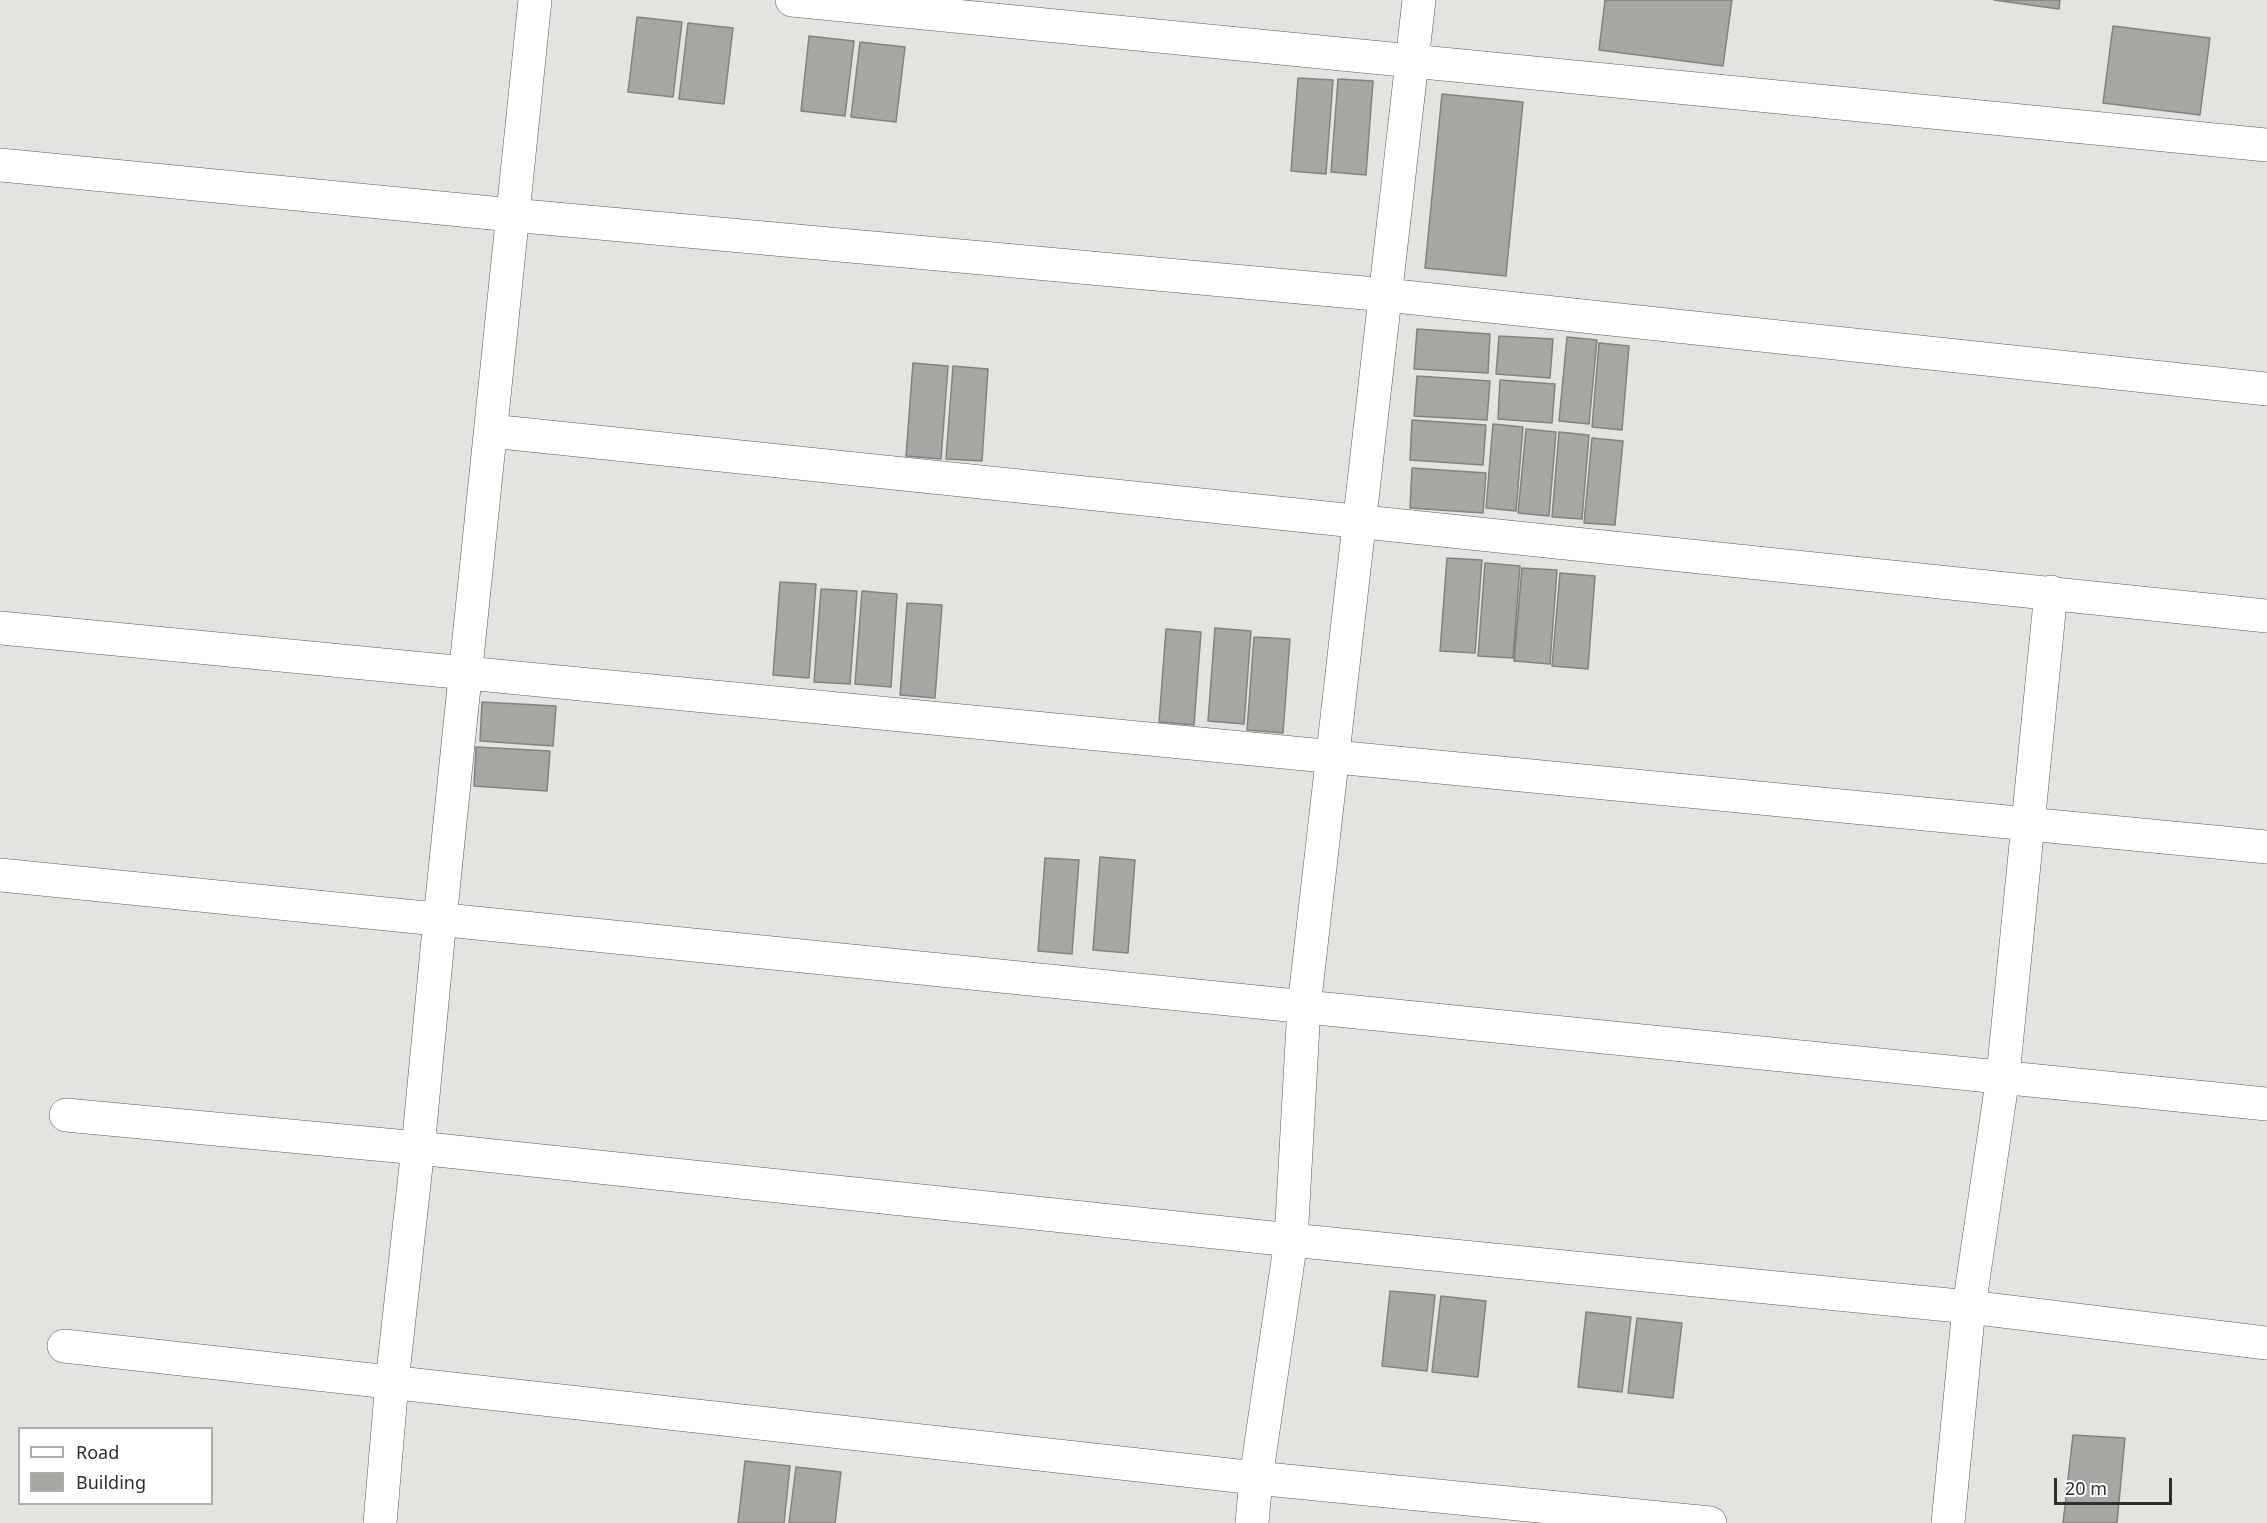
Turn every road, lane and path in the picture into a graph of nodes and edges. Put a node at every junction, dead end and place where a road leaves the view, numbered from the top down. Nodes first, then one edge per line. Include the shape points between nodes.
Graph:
1 (535, 0) edge
2 (792, 0) edge
3 (1419, 0) edge
4 (1413, 61) junction
5 (2267, 145) edge
6 (0, 165) edge
7 (512, 215) junction
8 (1386, 295) junction
9 (2267, 389) edge
10 (491, 431) junction
11 (1360, 522) junction
12 (2051, 592) junction
13 (2267, 616) edge
14 (0, 628) edge
15 (465, 674) junction
16 (1333, 758) junction
17 (2028, 823) junction
18 (2267, 847) edge
19 (0, 874) edge
20 (440, 919) junction
21 (1305, 1007) junction
22 (2003, 1076) junction
23 (2267, 1104) edge
24 (66, 1115) dead end
25 (418, 1148) junction
26 (1291, 1240) junction
27 (1969, 1307) junction
28 (2267, 1343) edge
29 (64, 1346) dead end
30 (392, 1382) junction
31 (1256, 1478) junction
32 (380, 1523) edge
33 (1252, 1523) edge
34 (1710, 1523) edge
35 (1948, 1523) edge

1 - 7 street
2 - 4 street
3 - 4 street
4 - 5 street
4 - 8 street
6 - 7 street
7 - 8 street
7 - 10 street
8 - 9 street
8 - 11 street
10 - 11 street
10 - 15 street
11 - 12 street
11 - 16 street
12 - 13 street
12 - 17 street
14 - 15 street
15 - 16 street
15 - 20 street
16 - 17 street
16 - 21 street
17 - 18 street
17 - 22 street
19 - 20 street
20 - 21 street
20 - 25 street
21 - 22 street
21 - 26 street
22 - 23 street
22 - 27 street
24 - 25 street
25 - 26 street
25 - 30 street
26 - 27 street
26 - 31 street
27 - 28 street
27 - 35 street
29 - 30 street
30 - 31 street
30 - 32 street
31 - 33 street
31 - 34 street

